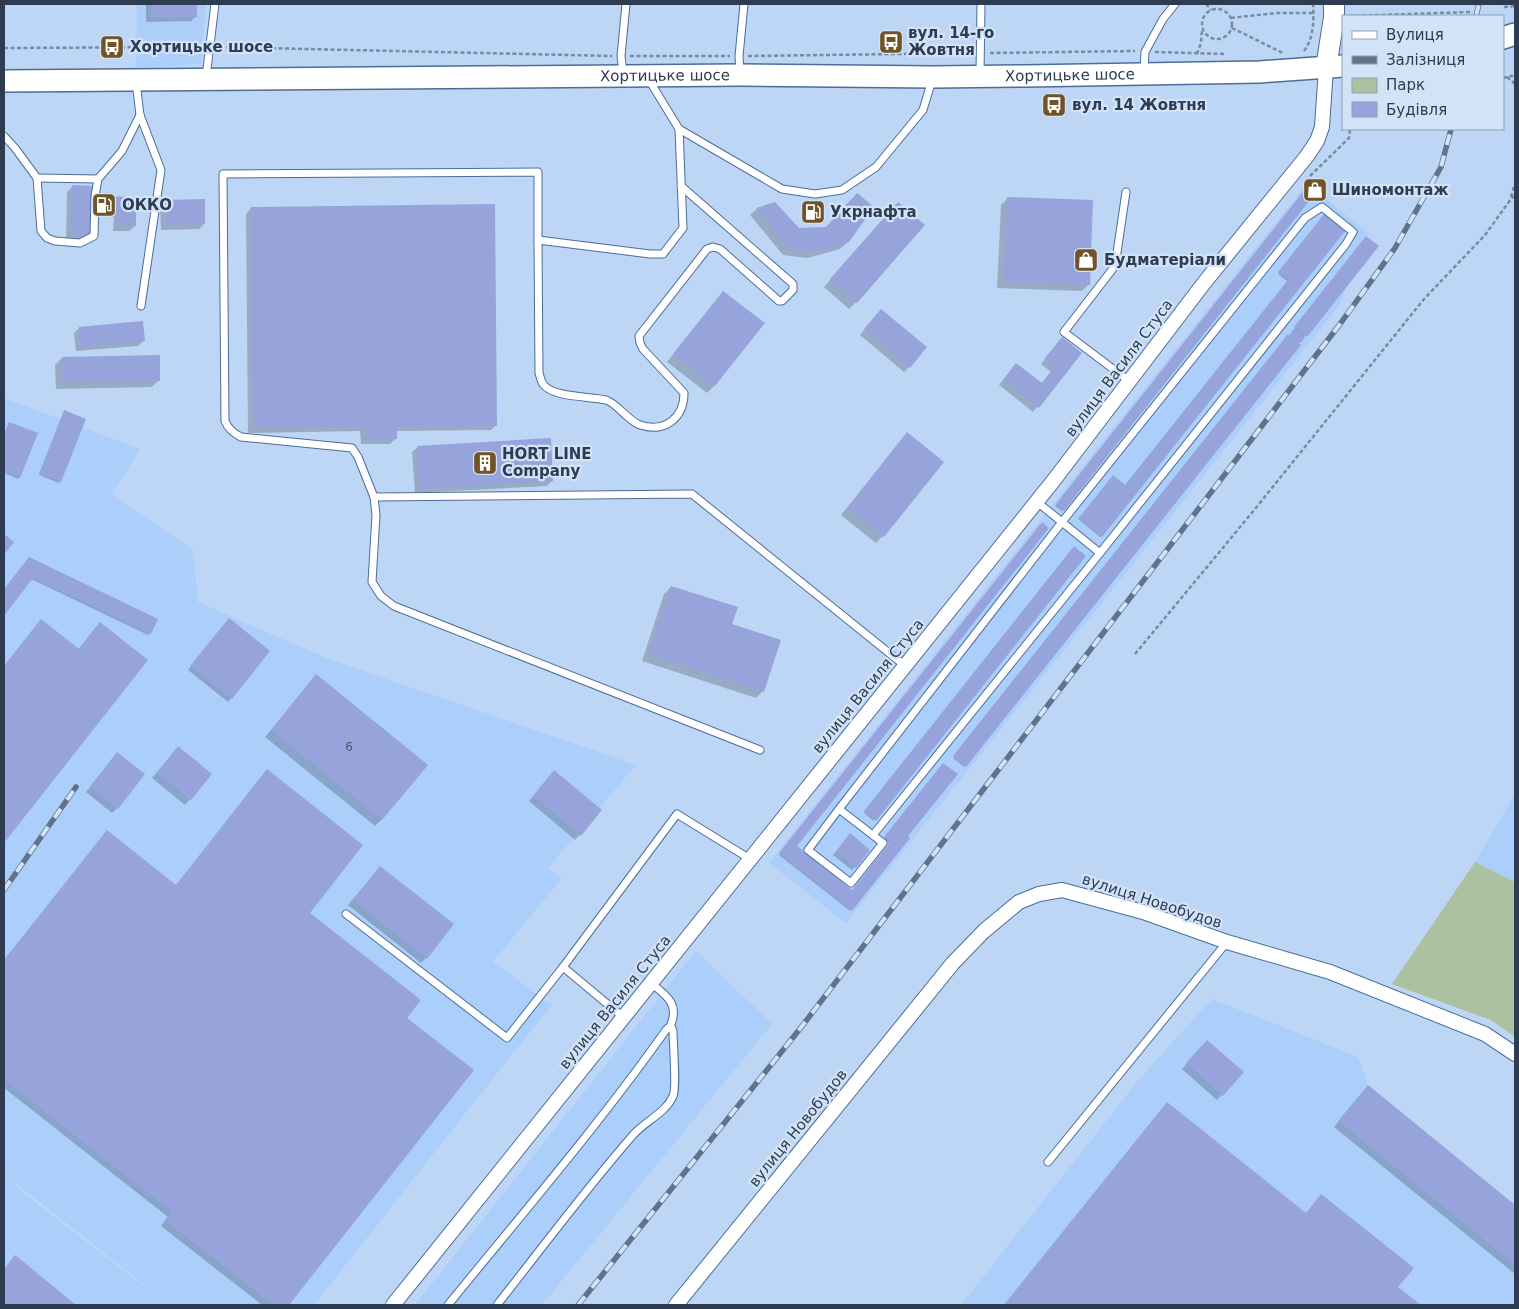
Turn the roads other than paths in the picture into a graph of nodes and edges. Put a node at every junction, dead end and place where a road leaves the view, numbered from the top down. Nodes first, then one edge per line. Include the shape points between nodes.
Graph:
1 (215, 4) edge
2 (626, 4) edge
3 (744, 4) edge
4 (981, 4) edge
5 (1176, 4) edge
6 (1337, 12) edge
7 (739, 65) junction
8 (622, 66) junction
9 (1335, 67) edge
10 (646, 75) junction
11 (1144, 75) junction
12 (980, 76) junction
13 (933, 77) junction
14 (136, 79) junction
15 (206, 80) junction
16 (4, 81) edge
17 (140, 115) junction
18 (679, 130) junction
19 (4, 136) edge
20 (37, 178) junction
21 (98, 179) junction
22 (681, 186) junction
23 (1126, 192) dead end
24 (538, 240) junction
25 (141, 306) dead end
26 (1129, 381) junction
27 (374, 497) junction
28 (1036, 501) junction
29 (1062, 522) junction
30 (1100, 553) junction
31 (904, 665) junction
32 (760, 750) dead end
33 (839, 809) junction
34 (872, 835) junction
35 (750, 858) junction
36 (346, 914) dead end
37 (1227, 942) junction
38 (562, 967) junction
39 (651, 983) junction
40 (623, 1017) junction
41 (670, 1028) junction
42 (1515, 1054) edge
43 (1048, 1162) dead end
44 (393, 1305) edge
45 (448, 1305) edge
46 (498, 1305) edge
47 (676, 1305) edge

1 - 15 lane
2 - 8 lane
3 - 7 lane
4 - 12 lane
5 - 11 lane via 1163,19 1145,52
6 - 9 street
7 - 10 main road, Хортицьке шосе
7 - 13 main road, Хортицьке шосе
8 - 10 main road, Хортицьке шосе
8 - 15 main road, Хортицьке шосе
9 - 11 main road, Хортицьке шосе
9 - 26 street, вулиця Василя Стуса via 1318,141
10 - 18 lane
11 - 12 main road, Хортицьке шосе
12 - 13 main road, Хортицьке шосе
13 - 18 lane via 923,110 917,118 876,167 842,190 815,194 782,189
14 - 15 main road, Хортицьке шосе
14 - 16 main road, Хортицьке шосе
14 - 17 lane
17 - 21 lane via 122,151
17 - 25 lane via 161,170
18 - 22 lane
19 - 20 lane
20 - 21 lane
20 - 21 lane via 41,231 56,241 80,243 94,236
22 - 24 lane via 683,228 663,254
22 - 24 lane via 794,288 779,301 720,249 707,249 639,336 643,349 684,392 681,412 669,424 640,425 608,401 552,392 543,384 539,373
23 - 26 lane via 1115,266 1064,332
24 - 27 lane via 538,172 223,174 227,427 241,437 352,448
26 - 28 street, вулиця Василя Стуса
27 - 31 lane via 692,494
27 - 32 lane via 372,582 381,596 394,606
28 - 29 lane
28 - 31 street, вулиця Василя Стуса
29 - 30 lane
29 - 30 lane via 1305,218 1322,207 1353,232
29 - 33 lane
30 - 34 lane
31 - 35 street, вулиця Василя Стуса
33 - 34 lane
33 - 34 lane via 808,850 850,883 883,843
35 - 38 lane via 677,814
35 - 39 street, вулиця Василя Стуса
36 - 38 lane via 506,1038
37 - 42 street, вулиця Новобудов via 1330,972 1485,1034
37 - 43 lane
37 - 47 street, вулиця Новобудов via 1143,912 1062,890 1019,902 953,962
38 - 40 lane
39 - 40 street, вулиця Василя Стуса
39 - 41 lane via 672,1004 674,1012
40 - 44 street, вулиця Василя Стуса
41 - 45 lane
41 - 46 lane via 673,1031 675,1093 668,1105 634,1134

